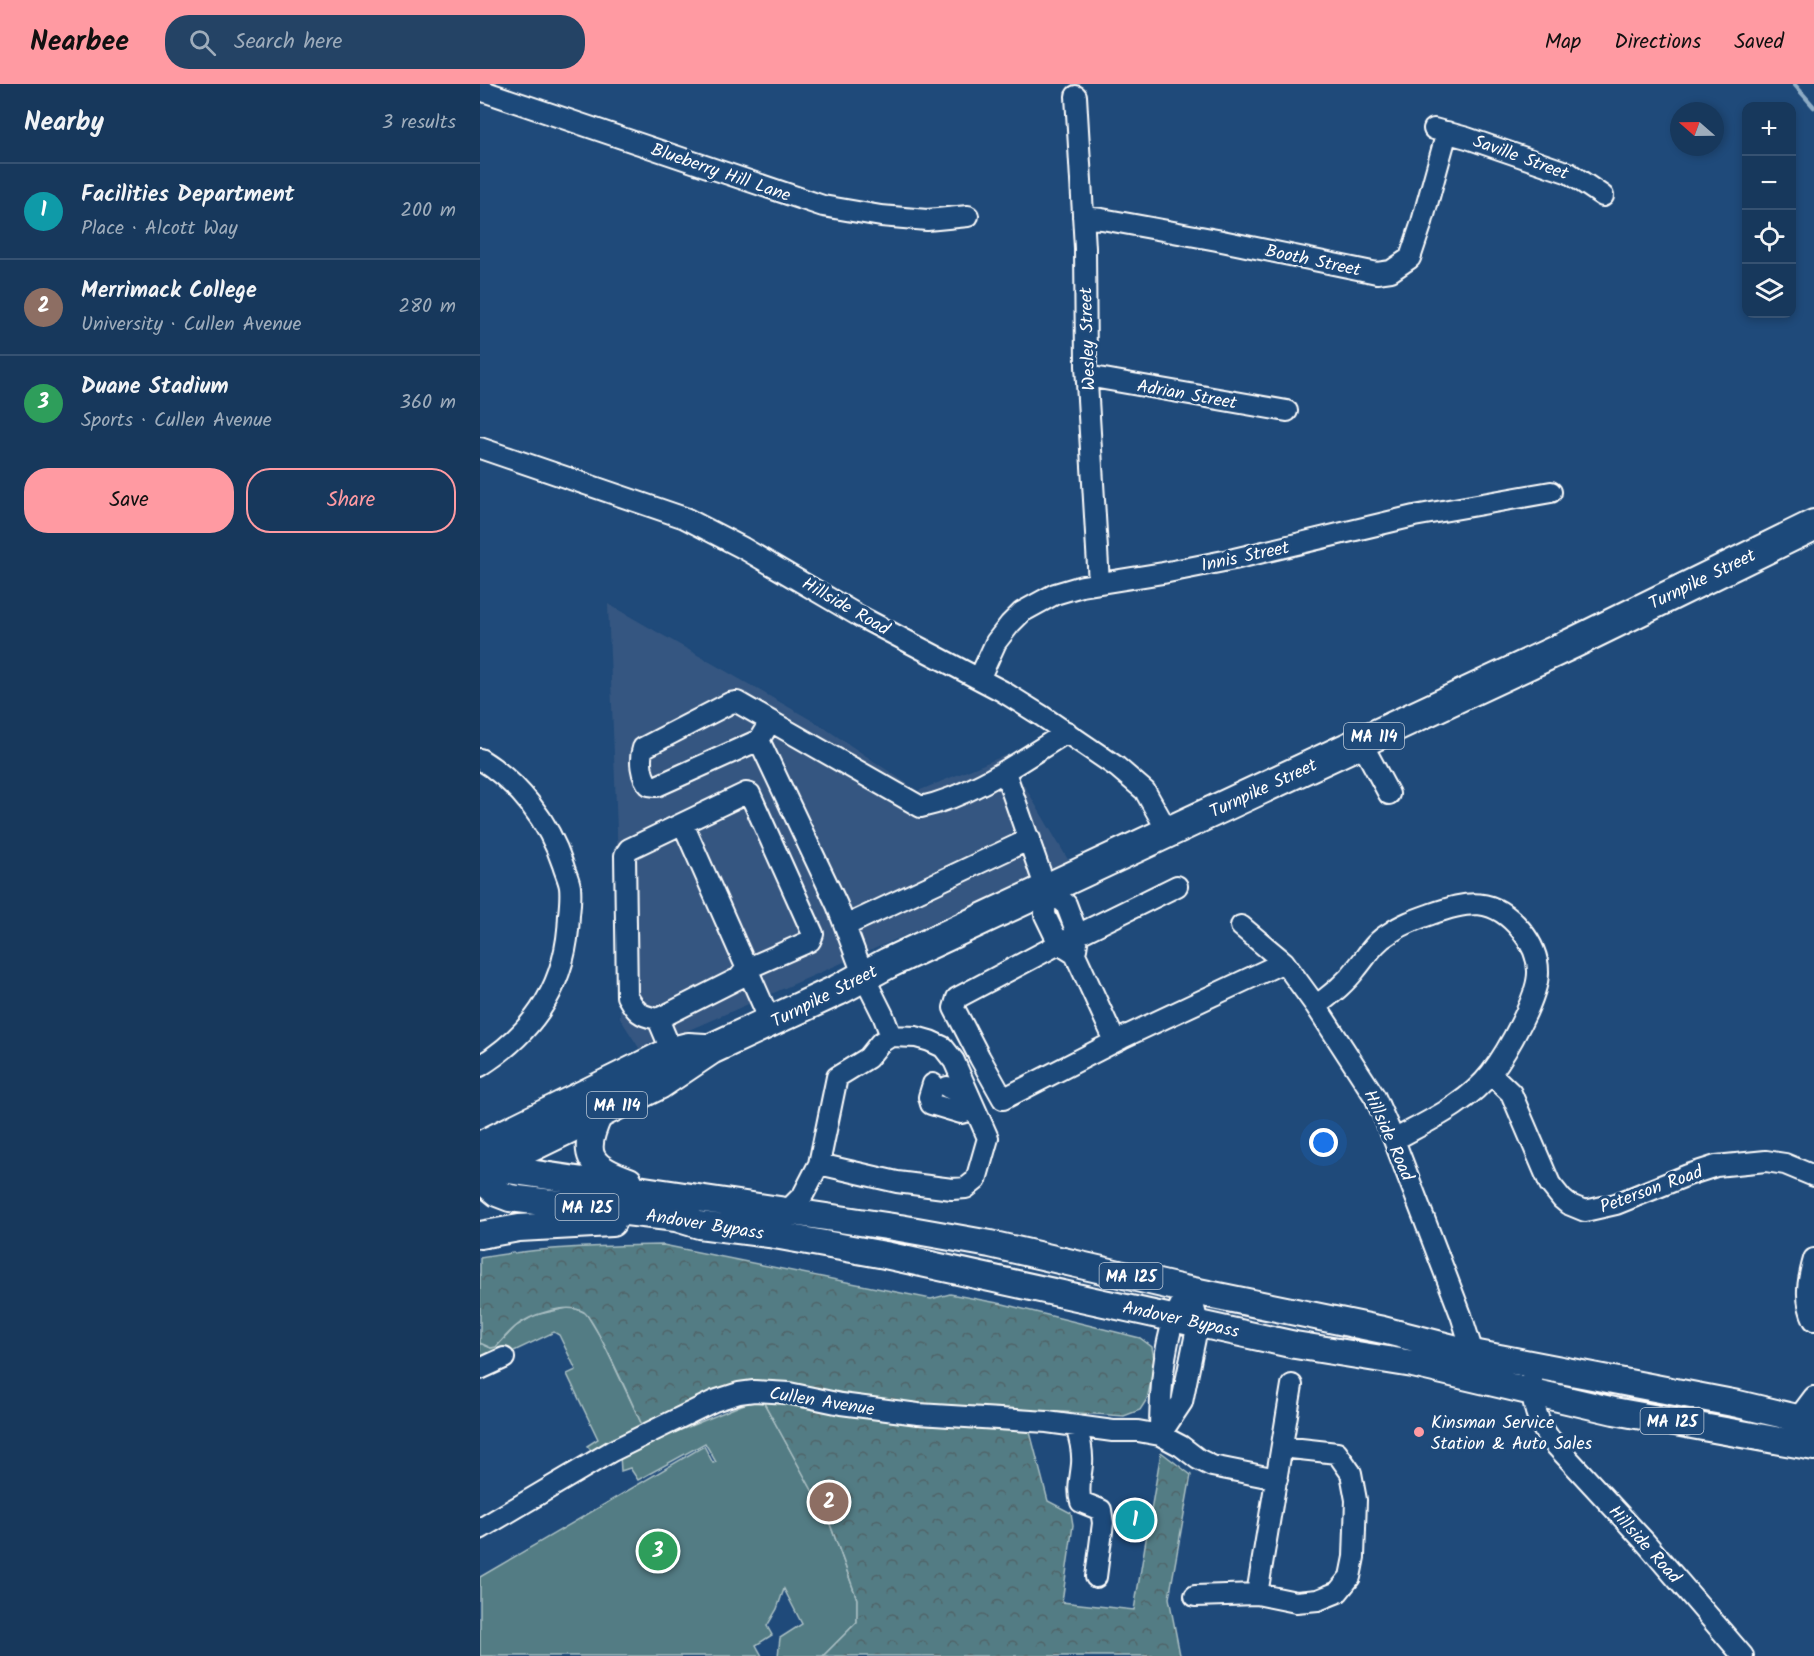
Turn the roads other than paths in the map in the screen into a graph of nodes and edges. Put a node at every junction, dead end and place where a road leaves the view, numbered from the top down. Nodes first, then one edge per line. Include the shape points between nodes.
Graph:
1 (480, 90) edge
2 (1076, 96) dead end
3 (1440, 131) joint
4 (1603, 196) dead end
5 (968, 216) dead end
6 (1083, 217) junction
7 (1087, 376) junction
8 (1287, 411) dead end
9 (480, 448) edge
10 (1551, 492) dead end
11 (1814, 525) edge
12 (1099, 583) junction
13 (978, 679) junction
14 (770, 720) junction
15 (1067, 732) junction
16 (759, 740) junction
17 (1361, 742) junction
18 (480, 759) edge
19 (1005, 772) junction
20 (1389, 794) dead end
21 (682, 824) junction
22 (1168, 832) junction
23 (1030, 839) junction
24 (1177, 886) dead end
25 (1046, 889) junction
26 (845, 926) junction
27 (1241, 926) dead end
28 (1070, 945) junction
29 (1284, 962) junction
30 (746, 969) junction
31 (864, 977) junction
32 (1316, 1006) junction
33 (658, 1019) junction
34 (771, 1023) junction
35 (891, 1036) junction
36 (1115, 1041) junction
37 (711, 1049) junction
38 (672, 1052) junction
39 (480, 1066) edge
40 (1491, 1074) junction
41 (599, 1115) junction
42 (1395, 1140) junction
43 (819, 1164) junction
44 (482, 1165) edge
45 (1814, 1176) edge
46 (666, 1194) junction
47 (786, 1212) junction
48 (699, 1225) junction
49 (480, 1235) edge
50 (1814, 1259) edge
51 (1189, 1289) junction
52 (1814, 1320) edge
53 (1186, 1321) junction
54 (1473, 1353) junction
55 (504, 1358) dead end
56 (1533, 1365) junction
57 (480, 1369) edge
58 (1474, 1378) junction
59 (1292, 1385) dead end
60 (1531, 1392) junction
61 (1814, 1397) edge
62 (1806, 1420) edge
63 (1076, 1427) junction
64 (1160, 1434) junction
65 (1282, 1447) junction
66 (1814, 1447) edge
67 (1277, 1479) junction
68 (480, 1529) edge
69 (1096, 1577) dead end
70 (1257, 1594) junction
71 (1196, 1596) dead end
72 (1743, 1656) edge

1 - 5 street, Blueberry Hill Lane via 823,206 927,220
2 - 6 street, Wesley Street
3 - 4 street, Saville Street via 1569,173
3 - 6 street, Booth Street via 1422,222 1410,258 1391,271 1377,273
6 - 7 street, Wesley Street
7 - 8 street, Adrian Street
7 - 12 street, Wesley Street
9 - 13 street, Hillside Road via 685,518
10 - 12 street, Innis Street via 1414,516 1234,559
11 - 17 highway, Turnpike Street / MA 114
12 - 13 street, Innis Street via 1055,594 1022,612 996,642
13 - 15 street, Hillside Road
14 - 16 street
14 - 16 street via 737,702 730,703 643,748 644,780 657,786
14 - 19 street via 921,807 939,803
15 - 19 street
15 - 22 street, Hillside Road via 1145,791
16 - 26 street
17 - 20 street
17 - 22 highway, Turnpike Street / MA 114
18 - 39 street via 515,786 540,815 558,848 570,887 565,956 553,989 535,1019 512,1044
19 - 23 street
21 - 30 street
21 - 30 street via 750,794 813,934 810,941
21 - 33 street via 629,849 625,855 627,996 643,1016
22 - 25 highway, Turnpike Street / MA 114
23 - 25 street
23 - 26 street
24 - 28 street
25 - 28 street via 1066,904
25 - 31 highway, Turnpike Street / MA 114
26 - 31 street
27 - 29 street, Hillside Road
28 - 36 street
28 - 36 street via 957,998 954,1008 1004,1099
29 - 32 street, Hillside Road
29 - 36 street
30 - 33 street via 739,978
30 - 34 street
31 - 34 highway, Turnpike Street / MA 114
31 - 35 street
32 - 40 street via 1338,989 1388,933 1465,903 1499,910 1524,934 1534,951 1538,971 1527,1011
32 - 42 street, Hillside Road via 1375,1097
33 - 38 street
34 - 37 highway, Turnpike Street / MA 114
35 - 43 street via 868,1058 837,1077
35 - 43 street via 930,1041 942,1047 954,1061 988,1137 976,1180 966,1188 952,1189 897,1182
37 - 38 highway, Turnpike Street / MA 114
37 - 41 highway, Turnpike Street / MA 114 via 659,1084
38 - 44 highway, Turnpike Street / MA 114
40 - 42 street via 1460,1102
40 - 45 street, Peterson Road via 1511,1093 1550,1184 1562,1199 1585,1211 1616,1204 1716,1166 1766,1161
41 - 44 highway, Turnpike Street / MA 114
41 - 46 main road via 588,1140 593,1160 610,1174
42 - 54 street, Hillside Road
43 - 47 street via 803,1195
44 - 46 main road, Andover Bypass / MA 125
44 - 48 main road, Andover Bypass / MA 125 via 497,1193 510,1198 676,1218
46 - 47 main road, Andover Bypass / MA 125
47 - 51 main road, Andover Bypass / MA 125 via 990,1244
48 - 49 main road, MA 125 via 581,1224
48 - 53 main road, Andover Bypass / MA 125 via 841,1246
50 - 52 street via 1807,1285
51 - 53 street
51 - 54 main road, Andover Bypass / MA 125
53 - 58 main road, Andover Bypass / MA 125
53 - 64 street via 1160,1399
54 - 56 main road, Andover Bypass / MA 125
54 - 58 street, Hillside Road
55 - 57 street
56 - 60 street, Hillside Road
56 - 62 main road, Andover Bypass / MA 125
58 - 60 main road, Andover Bypass / MA 125
59 - 65 street
60 - 66 main road, Andover Bypass / MA 125
60 - 72 street, Hillside Road via 1539,1424 1549,1438
61 - 62 street
63 - 64 street, Cullen Avenue
63 - 68 street, Cullen Avenue via 901,1412 771,1391 739,1393 612,1451
63 - 69 street via 1083,1462 1079,1495 1081,1502 1101,1510 1103,1523
64 - 67 street via 1212,1466
65 - 67 street
65 - 70 street via 1337,1453 1351,1473 1356,1500 1354,1557 1350,1577 1338,1593 1296,1602
67 - 70 street
70 - 71 street

